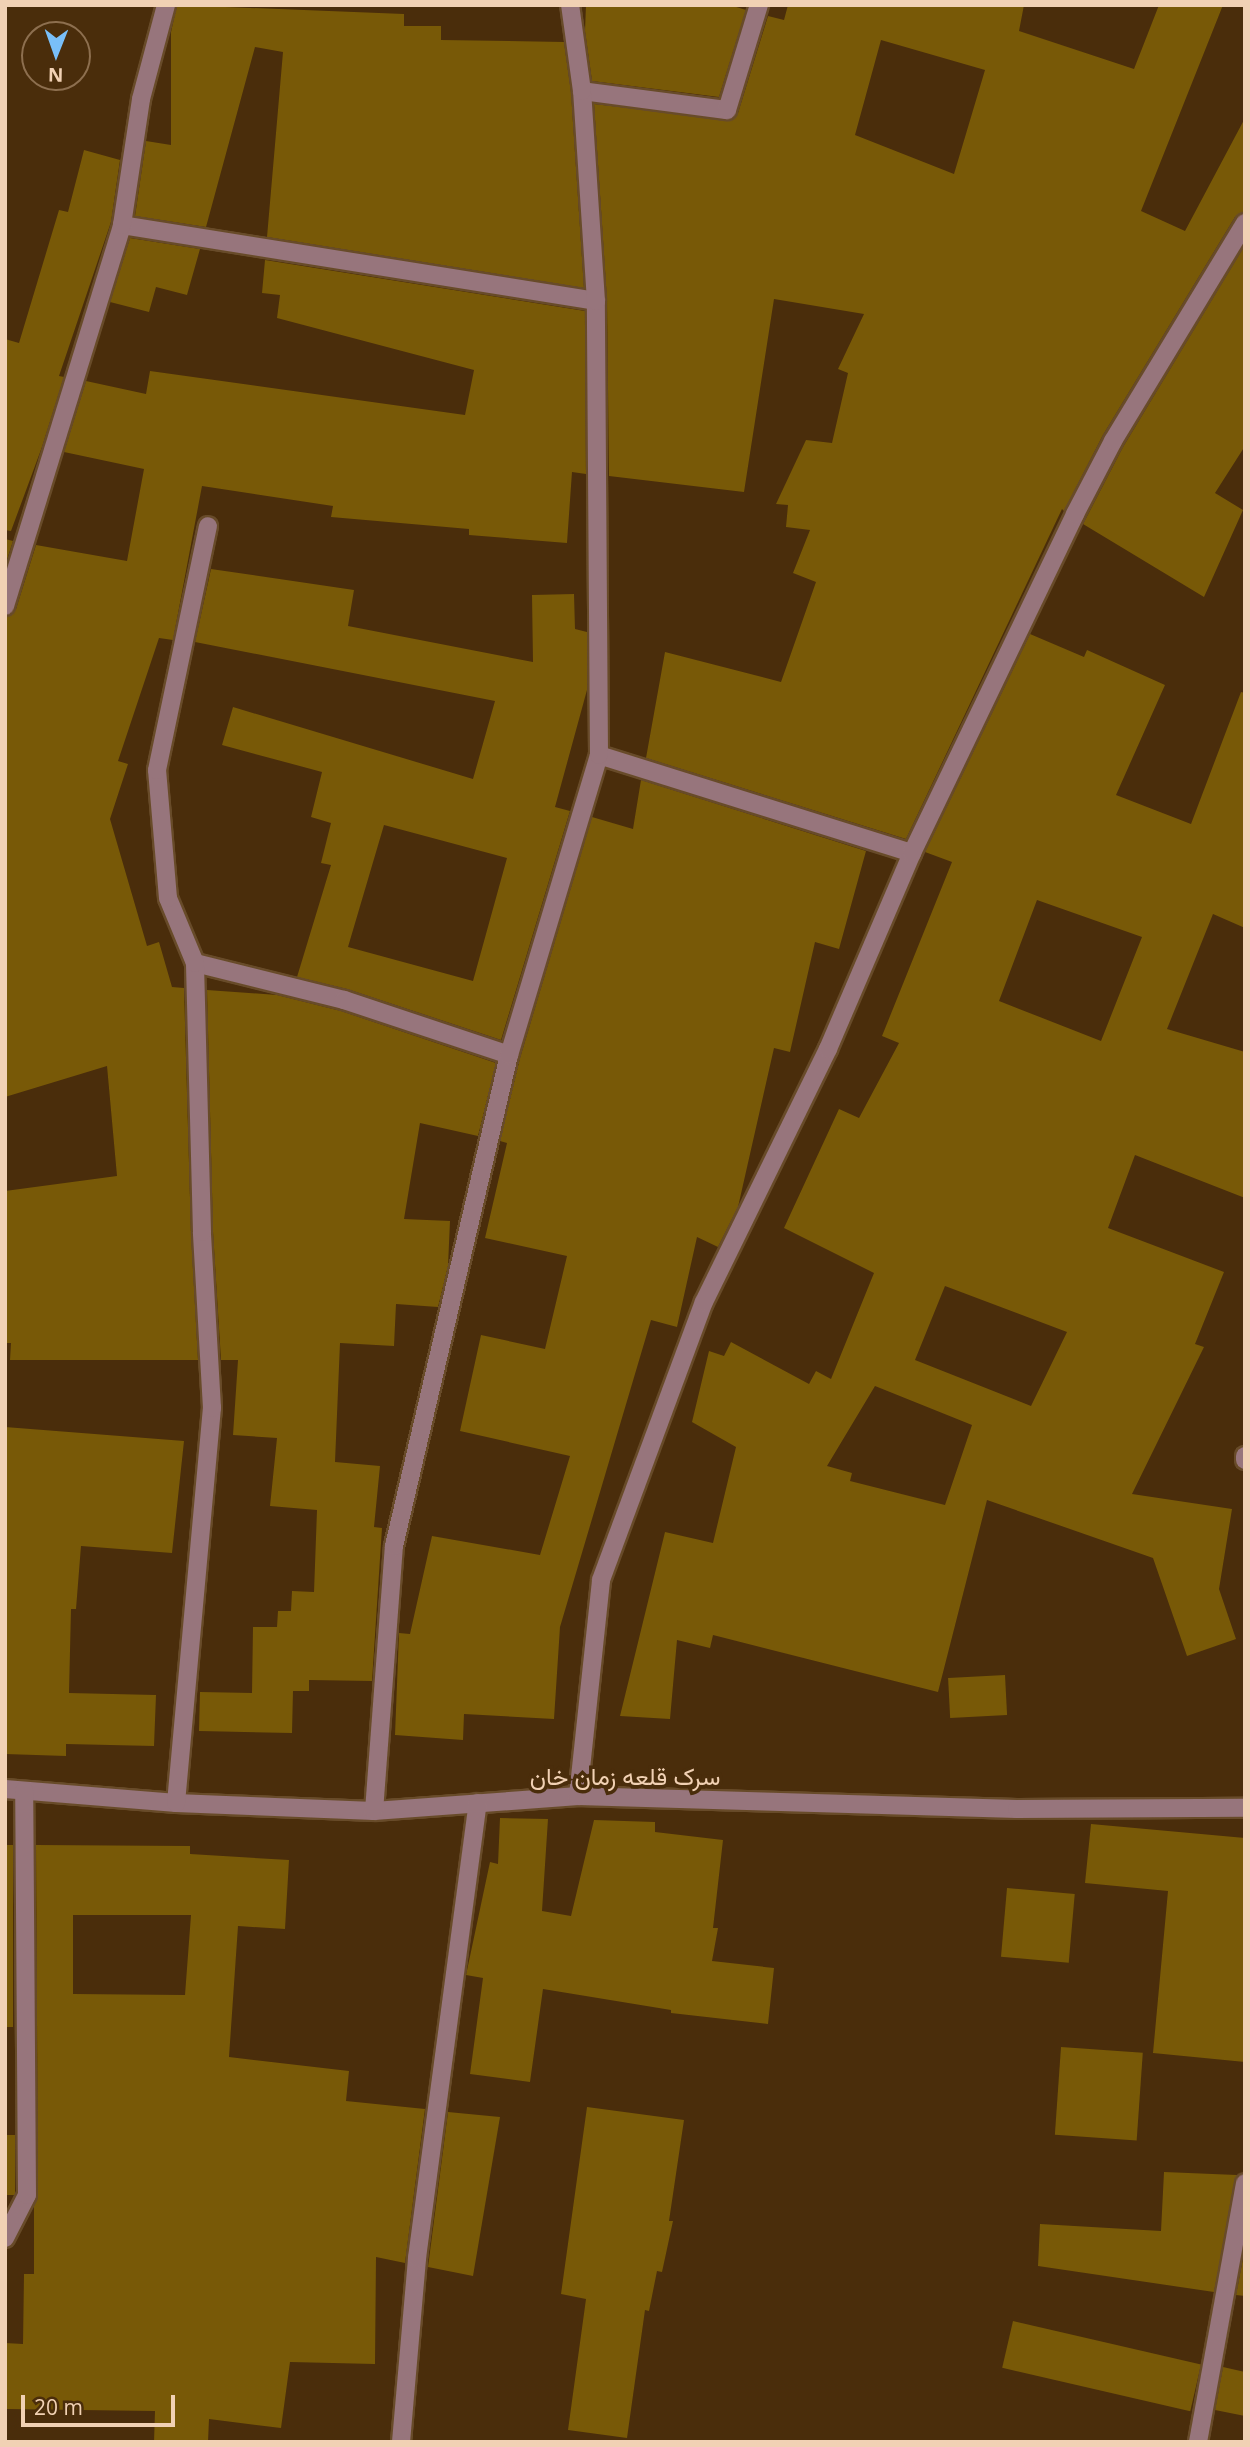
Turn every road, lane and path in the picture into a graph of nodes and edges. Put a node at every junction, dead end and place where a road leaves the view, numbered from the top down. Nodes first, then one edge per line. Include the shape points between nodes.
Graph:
1 (166, 5) edge
2 (570, 5) edge
3 (759, 5) edge
4 (582, 91) junction
5 (1245, 223) edge
6 (122, 225) junction
7 (596, 302) junction
8 (208, 526) dead end
9 (5, 607) edge
10 (599, 755) junction
11 (912, 853) junction
12 (195, 962) junction
13 (509, 1055) junction
14 (5, 1789) edge
15 (24, 1791) junction
16 (578, 1796) junction
17 (176, 1803) junction
18 (478, 1803) junction
19 (1245, 1808) edge
20 (374, 1811) junction
21 (1245, 2183) edge
22 (5, 2238) edge
23 (401, 2442) edge
24 (1198, 2442) edge

1 - 6 street via 141,99
2 - 4 street
3 - 4 street via 727,110
4 - 7 street
5 - 11 street via 1106,453
6 - 7 street
6 - 9 street
7 - 10 street
8 - 12 street via 157,770 168,898
10 - 11 street
10 - 13 street
11 - 16 street via 828,1049 704,1302 601,1580
12 - 13 street via 344,1000
12 - 17 street via 212,1408
13 - 20 street via 394,1546
14 - 15 street, سرک قلعه زمان خان
15 - 17 street, سرک قلعه زمان خان
15 - 22 street via 27,2195
16 - 18 street, سرک قلعه زمان خان
16 - 19 street, سرک قلعه زمان خان via 1017,1809
17 - 20 street, سرک قلعه زمان خان
18 - 20 street, سرک قلعه زمان خان
18 - 23 street via 417,2258
21 - 24 street

